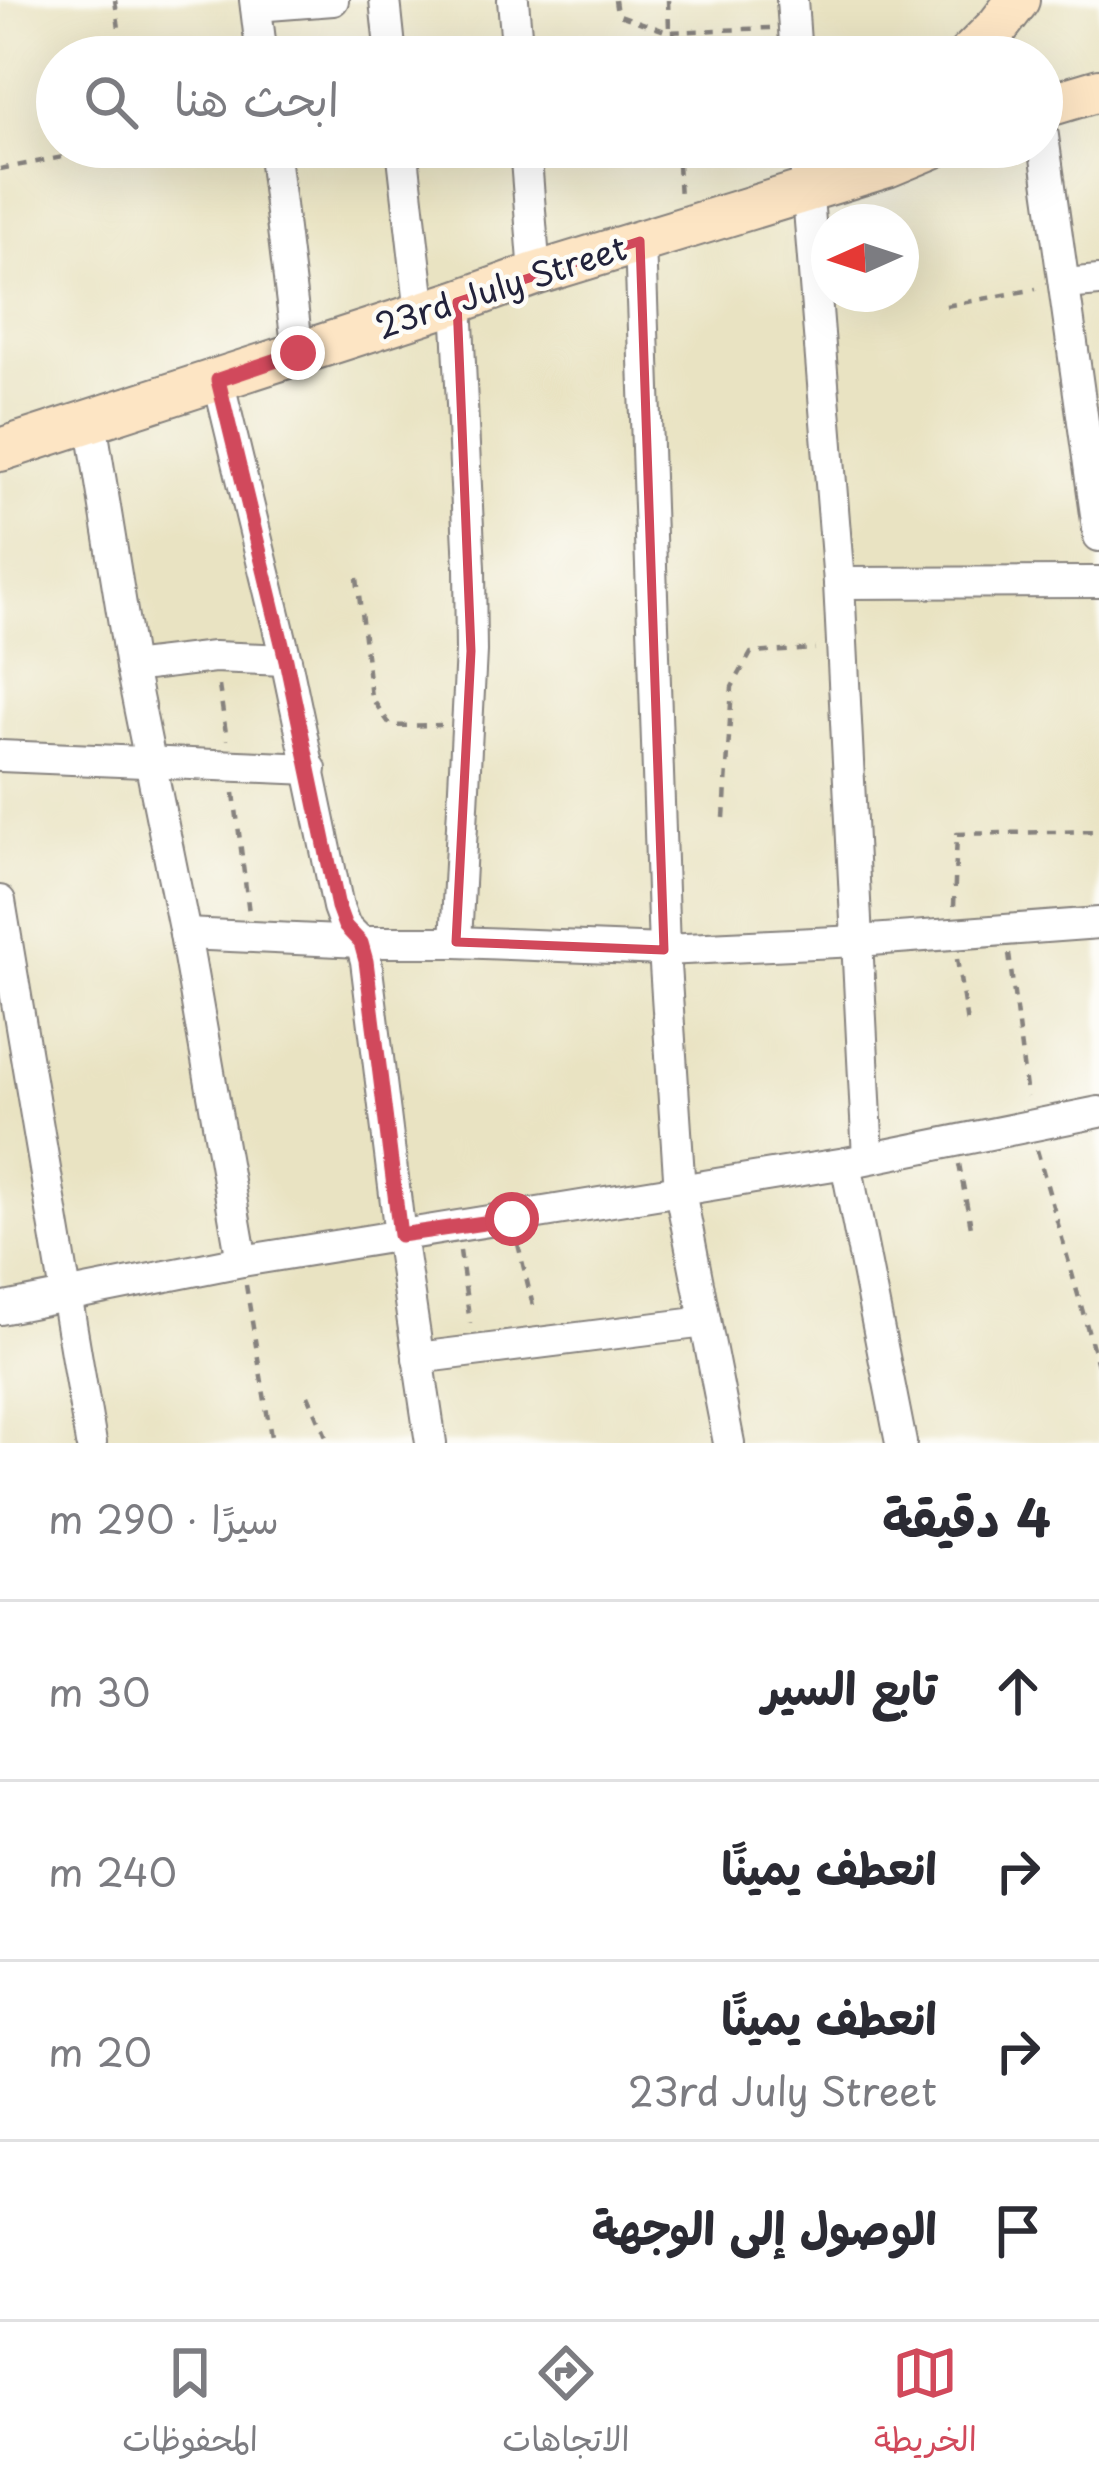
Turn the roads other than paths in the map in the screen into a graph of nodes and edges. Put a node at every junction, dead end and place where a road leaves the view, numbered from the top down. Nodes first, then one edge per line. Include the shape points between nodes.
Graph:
1 (333, 0) edge
2 (385, 0) edge
3 (513, 0) edge
4 (1018, 0) edge
5 (255, 3) edge
6 (259, 36) edge
7 (389, 36) edge
8 (516, 36) edge
9 (988, 36) edge
10 (1099, 90) edge
11 (1063, 101) edge
12 (276, 168) edge
13 (407, 168) edge
14 (527, 168) edge
15 (805, 168) edge
16 (859, 168) edge
17 (1048, 168) edge
18 (807, 190) junction
19 (640, 241) junction
20 (535, 274) junction
21 (1099, 281) edge
22 (1065, 284) junction
23 (439, 308) junction
24 (298, 353) junction
25 (218, 380) junction
26 (91, 421) junction
27 (0, 450) edge
28 (1099, 536) edge
29 (839, 583) junction
30 (1099, 583) edge
31 (286, 660) junction
32 (131, 667) junction
33 (0, 756) edge
34 (148, 761) junction
35 (311, 769) junction
36 (0, 901) edge
37 (1099, 923) edge
38 (185, 934) junction
39 (858, 941) junction
40 (456, 942) junction
41 (361, 943) junction
42 (664, 950) junction
43 (1099, 1112) edge
44 (857, 1161) junction
45 (680, 1191) junction
46 (400, 1235) junction
47 (242, 1261) junction
48 (68, 1294) junction
49 (0, 1309) edge
50 (705, 1322) junction
51 (418, 1358) junction
52 (91, 1443) edge
53 (431, 1443) edge
54 (729, 1443) edge
55 (901, 1443) edge

1 - 5 street
2 - 7 street
3 - 8 street
4 - 9 street
5 - 6 street
10 - 11 street
12 - 24 street
13 - 23 street
14 - 20 street
15 - 18 street
16 - 18 street, 23rd July Street
17 - 22 street
18 - 19 street, 23rd July Street
18 - 29 street
19 - 20 street, 23rd July Street
19 - 42 street
20 - 23 street, 23rd July Street
21 - 22 street
22 - 28 street
23 - 24 street, 23rd July Street
23 - 40 street via 470,568
24 - 25 street, 23rd July Street
25 - 26 street, 23rd July Street
25 - 31 street
26 - 27 street, 23rd July Street
26 - 32 street
29 - 30 street
29 - 39 street
31 - 32 street via 214,657
31 - 35 street
32 - 34 street
33 - 34 street
34 - 35 street
34 - 38 street
35 - 41 street via 342,920
36 - 48 street
37 - 39 street
38 - 41 street
38 - 47 street
39 - 42 street
39 - 44 street
40 - 41 street
40 - 42 street
41 - 46 street
42 - 45 street
43 - 44 street
44 - 45 street
44 - 55 street
45 - 46 street
45 - 50 street
46 - 47 street
46 - 51 street
47 - 48 street
48 - 49 street
48 - 52 street
50 - 51 street
50 - 54 street
51 - 53 street

